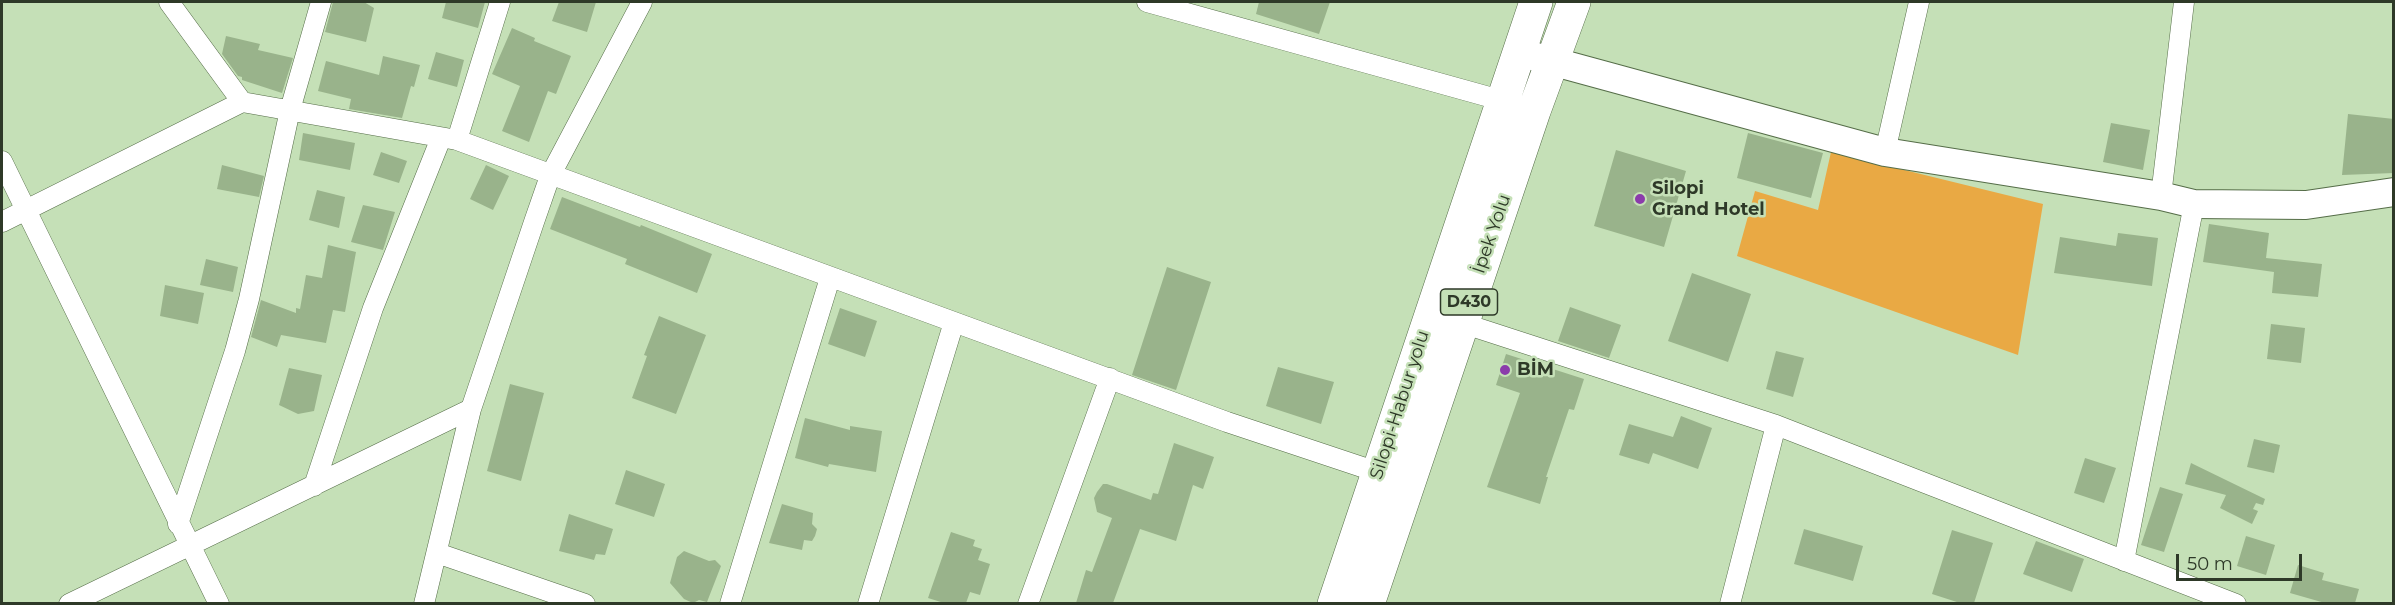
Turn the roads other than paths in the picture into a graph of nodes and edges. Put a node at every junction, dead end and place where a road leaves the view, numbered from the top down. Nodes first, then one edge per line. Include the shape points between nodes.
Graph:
1 (169, 2) edge
2 (321, 2) edge
3 (500, 2) edge
4 (642, 2) edge
5 (1147, 2) edge
6 (1536, 2) edge
7 (1574, 2) edge
8 (1919, 2) edge
9 (2184, 2) edge
10 (1518, 52) junction
11 (1552, 61) junction
12 (1502, 100) junction
13 (242, 102) junction
14 (290, 110) junction
15 (1534, 111) junction
16 (449, 139) junction
17 (1885, 152) junction
18 (2, 161) edge
19 (550, 176) junction
20 (2394, 192) edge
21 (2162, 196) junction
22 (2194, 204) junction
23 (25, 210) junction
24 (2, 222) edge
25 (830, 278) junction
26 (954, 322) junction
27 (1462, 323) junction
28 (1110, 378) junction
29 (471, 409) junction
30 (1776, 425) junction
31 (1377, 472) junction
32 (314, 486) junction
33 (178, 524) junction
34 (188, 544) junction
35 (436, 553) junction
36 (2124, 561) junction
37 (69, 603) edge
38 (219, 603) edge
39 (424, 603) edge
40 (585, 603) edge
41 (730, 603) edge
42 (868, 603) edge
43 (1028, 603) edge
44 (1334, 603) edge
45 (1368, 603) edge
46 (1730, 603) edge
47 (2236, 603) edge

1 - 13 street
2 - 14 street
3 - 16 street
4 - 19 street
5 - 12 street
6 - 10 highway, Silopi-Habur yolu / D430
7 - 11 highway, İpek Yolu / D430
8 - 17 street
9 - 21 street
10 - 11 street
10 - 12 highway, Silopi-Habur yolu / D430
11 - 15 highway, İpek Yolu / D430
11 - 17 street
12 - 15 street
12 - 31 highway, Silopi-Habur yolu / D430
13 - 14 street
13 - 23 street
14 - 16 street
14 - 33 street via 235,351
15 - 27 highway, İpek Yolu / D430
16 - 19 street
16 - 32 street via 373,308
17 - 21 street
18 - 23 street
19 - 25 street
19 - 29 street
20 - 22 street via 2306,205
21 - 22 street
22 - 36 street
23 - 24 street
23 - 33 street
25 - 26 street
25 - 41 street
26 - 28 street
26 - 42 street
27 - 30 street
27 - 45 highway, İpek Yolu / D430
28 - 31 street
28 - 43 street
29 - 32 street
29 - 35 street
30 - 36 street
30 - 46 street
31 - 44 highway, Silopi-Habur yolu / D430
32 - 34 street
33 - 34 street
34 - 37 street
34 - 38 street
35 - 39 street
35 - 40 street
36 - 47 street

